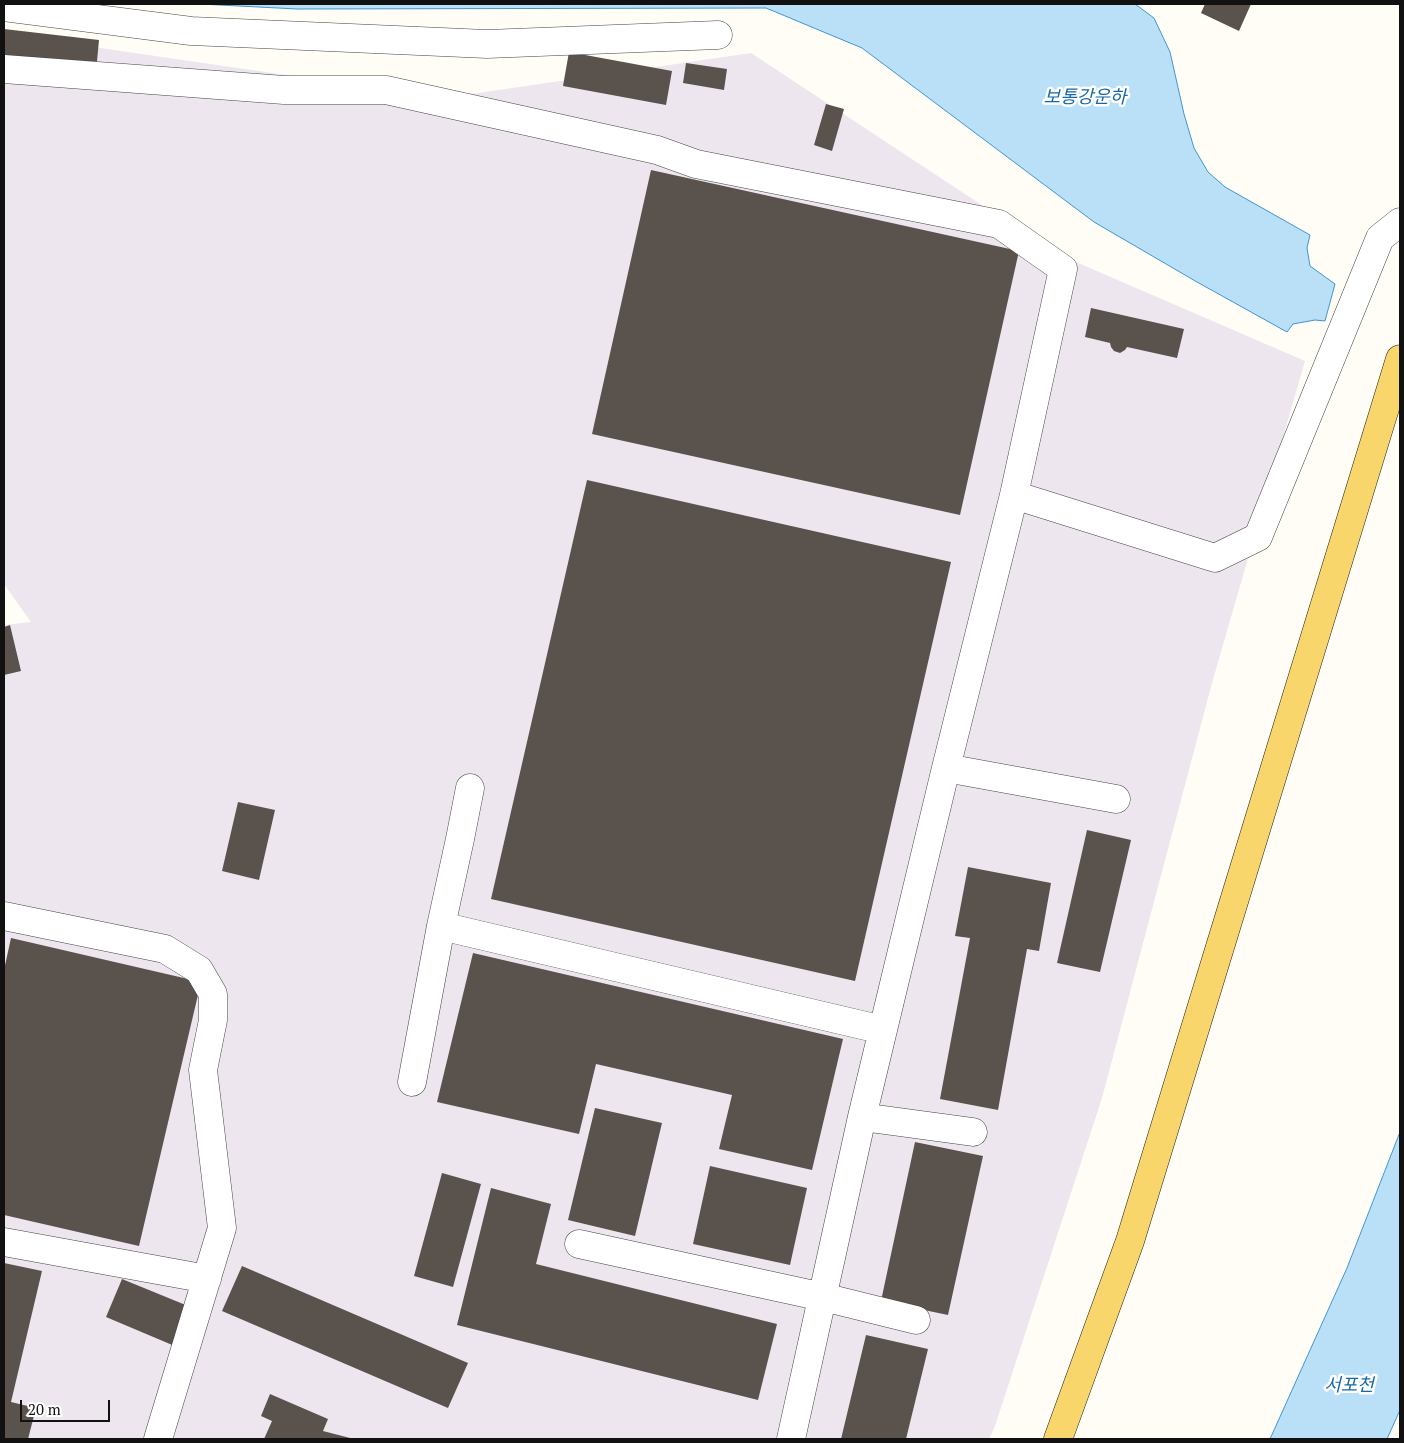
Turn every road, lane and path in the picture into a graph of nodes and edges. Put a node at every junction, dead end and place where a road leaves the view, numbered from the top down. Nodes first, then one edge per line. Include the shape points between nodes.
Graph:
1 (4, 7) edge
2 (718, 35) dead end
3 (4, 69) edge
4 (1400, 222) edge
5 (1400, 359) edge
6 (1014, 495) junction
7 (946, 768) junction
8 (470, 788) dead end
9 (1116, 799) dead end
10 (4, 916) edge
11 (441, 926) junction
12 (883, 1030) junction
13 (412, 1082) dead end
14 (862, 1117) junction
15 (973, 1132) dead end
16 (4, 1242) edge
17 (579, 1244) dead end
18 (207, 1278) junction
19 (823, 1297) junction
20 (916, 1320) dead end
21 (158, 1439) edge
22 (791, 1439) edge
23 (1058, 1439) edge

1 - 2 lane via 191,31 477,43
3 - 6 lane via 284,90 386,90 657,150 696,164 999,224 1063,269
4 - 6 lane via 1380,238 1258,537 1215,558
5 - 23 main road via 1130,1242
6 - 7 lane
7 - 9 lane
7 - 12 lane
8 - 11 lane
10 - 18 lane via 165,949 199,970 213,994 213,1020 203,1070 222,1228
11 - 12 lane
11 - 13 lane
12 - 14 lane
14 - 15 lane
14 - 19 lane
16 - 18 lane
17 - 19 lane
18 - 21 lane
19 - 20 lane
19 - 22 lane

